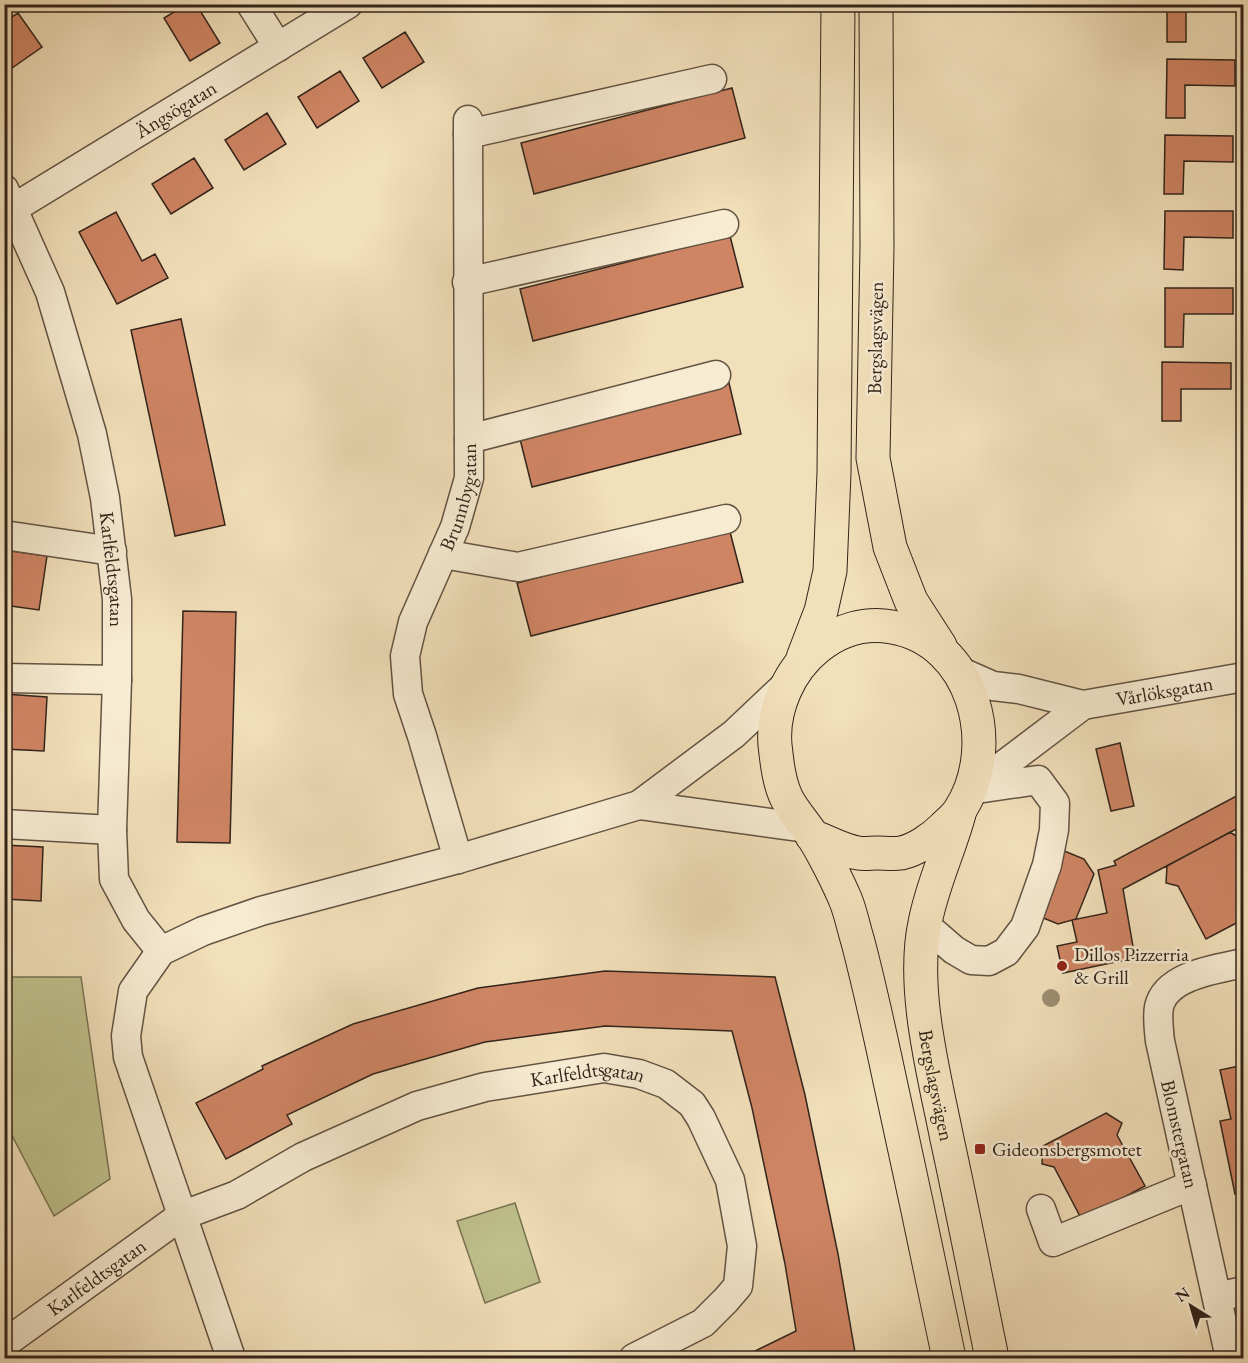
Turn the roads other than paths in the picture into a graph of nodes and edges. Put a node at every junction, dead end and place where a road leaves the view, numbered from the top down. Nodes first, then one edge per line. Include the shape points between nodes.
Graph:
1 (252, 4) edge
2 (348, 4) edge
3 (838, 4) edge
4 (876, 4) edge
5 (278, 47) junction
6 (712, 79) dead end
7 (8, 204) edge
8 (724, 224) dead end
9 (467, 282) junction
10 (716, 375) dead end
11 (469, 439) junction
12 (726, 519) dead end
13 (4, 535) edge
14 (112, 551) junction
15 (443, 554) junction
16 (953, 663) junction
17 (795, 673) junction
18 (1244, 677) edge
19 (4, 678) edge
20 (117, 680) junction
21 (1083, 705) junction
22 (965, 801) junction
23 (639, 805) junction
24 (4, 824) edge
25 (112, 830) junction
26 (809, 832) junction
27 (458, 859) junction
28 (924, 924) junction
29 (161, 951) junction
30 (1244, 963) edge
31 (1192, 1185) junction
32 (1041, 1209) dead end
33 (181, 1216) junction
34 (1230, 1294) edge
35 (12, 1348) edge
36 (231, 1359) edge
37 (634, 1359) edge
38 (949, 1359) edge
39 (992, 1359) edge
40 (1230, 1359) edge

1 - 5 street
2 - 5 street, Ängsögatan
3 - 17 highway, Bergslagsvägen via 830,572 821,611
4 - 16 highway, Bergslagsvägen via 873,458 890,547 911,601
5 - 7 street, Ängsögatan
6 - 9 street, Brunnbygatan via 468,127
7 - 14 street, Karlfeldtsgatan via 50,292 93,434
8 - 9 street
9 - 11 street, Brunnbygatan
10 - 11 street
11 - 15 street, Brunnbygatan via 469,478
12 - 15 street via 518,567
13 - 14 street
14 - 20 street, Karlfeldtsgatan via 117,599
15 - 27 street, Brunnbygatan via 413,622 405,656 408,694
16 - 17 highway via 932,643 915,634 899,628 870,626 828,639 808,655
16 - 21 street, Vårlöksgatan via 993,686
16 - 22 highway, Bergslagsvägen via 972,696 979,729 977,763
17 - 23 street via 734,734
17 - 26 highway, Bergslagsvägen via 774,724 775,743 787,799
18 - 21 street, Vårlöksgatan
19 - 20 street
20 - 25 street, Karlfeldtsgatan
21 - 22 street, Vårlöksgatan
22 - 26 highway via 935,836 902,853 857,853
22 - 28 highway, Bergslagsvägen
22 - 28 street via 1038,780 1055,803 1047,866 1025,927 1006,952 989,961 971,960
23 - 26 street via 720,814
23 - 27 street
24 - 25 street
25 - 29 street, Karlfeldtsgatan via 114,879 136,920
26 - 38 highway via 846,900 870,988
27 - 29 street via 261,911 203,930
28 - 39 highway, Bergslagsvägen via 921,982 931,1061
29 - 33 street via 133,991 126,1036 128,1057
30 - 31 street, Blomstergatan via 1188,978 1171,987 1159,1006 1160,1041
31 - 32 street via 1053,1242
31 - 34 street, Blomstergatan
33 - 35 street, Karlfeldtsgatan
33 - 36 street
33 - 37 street, Karlfeldtsgatan via 237,1195 303,1157 417,1106 485,1087 554,1074 604,1068 639,1074 666,1084 692,1104 701,1118 730,1180 742,1246 738,1286 726,1300 703,1323
34 - 40 street, Blomstergatan

